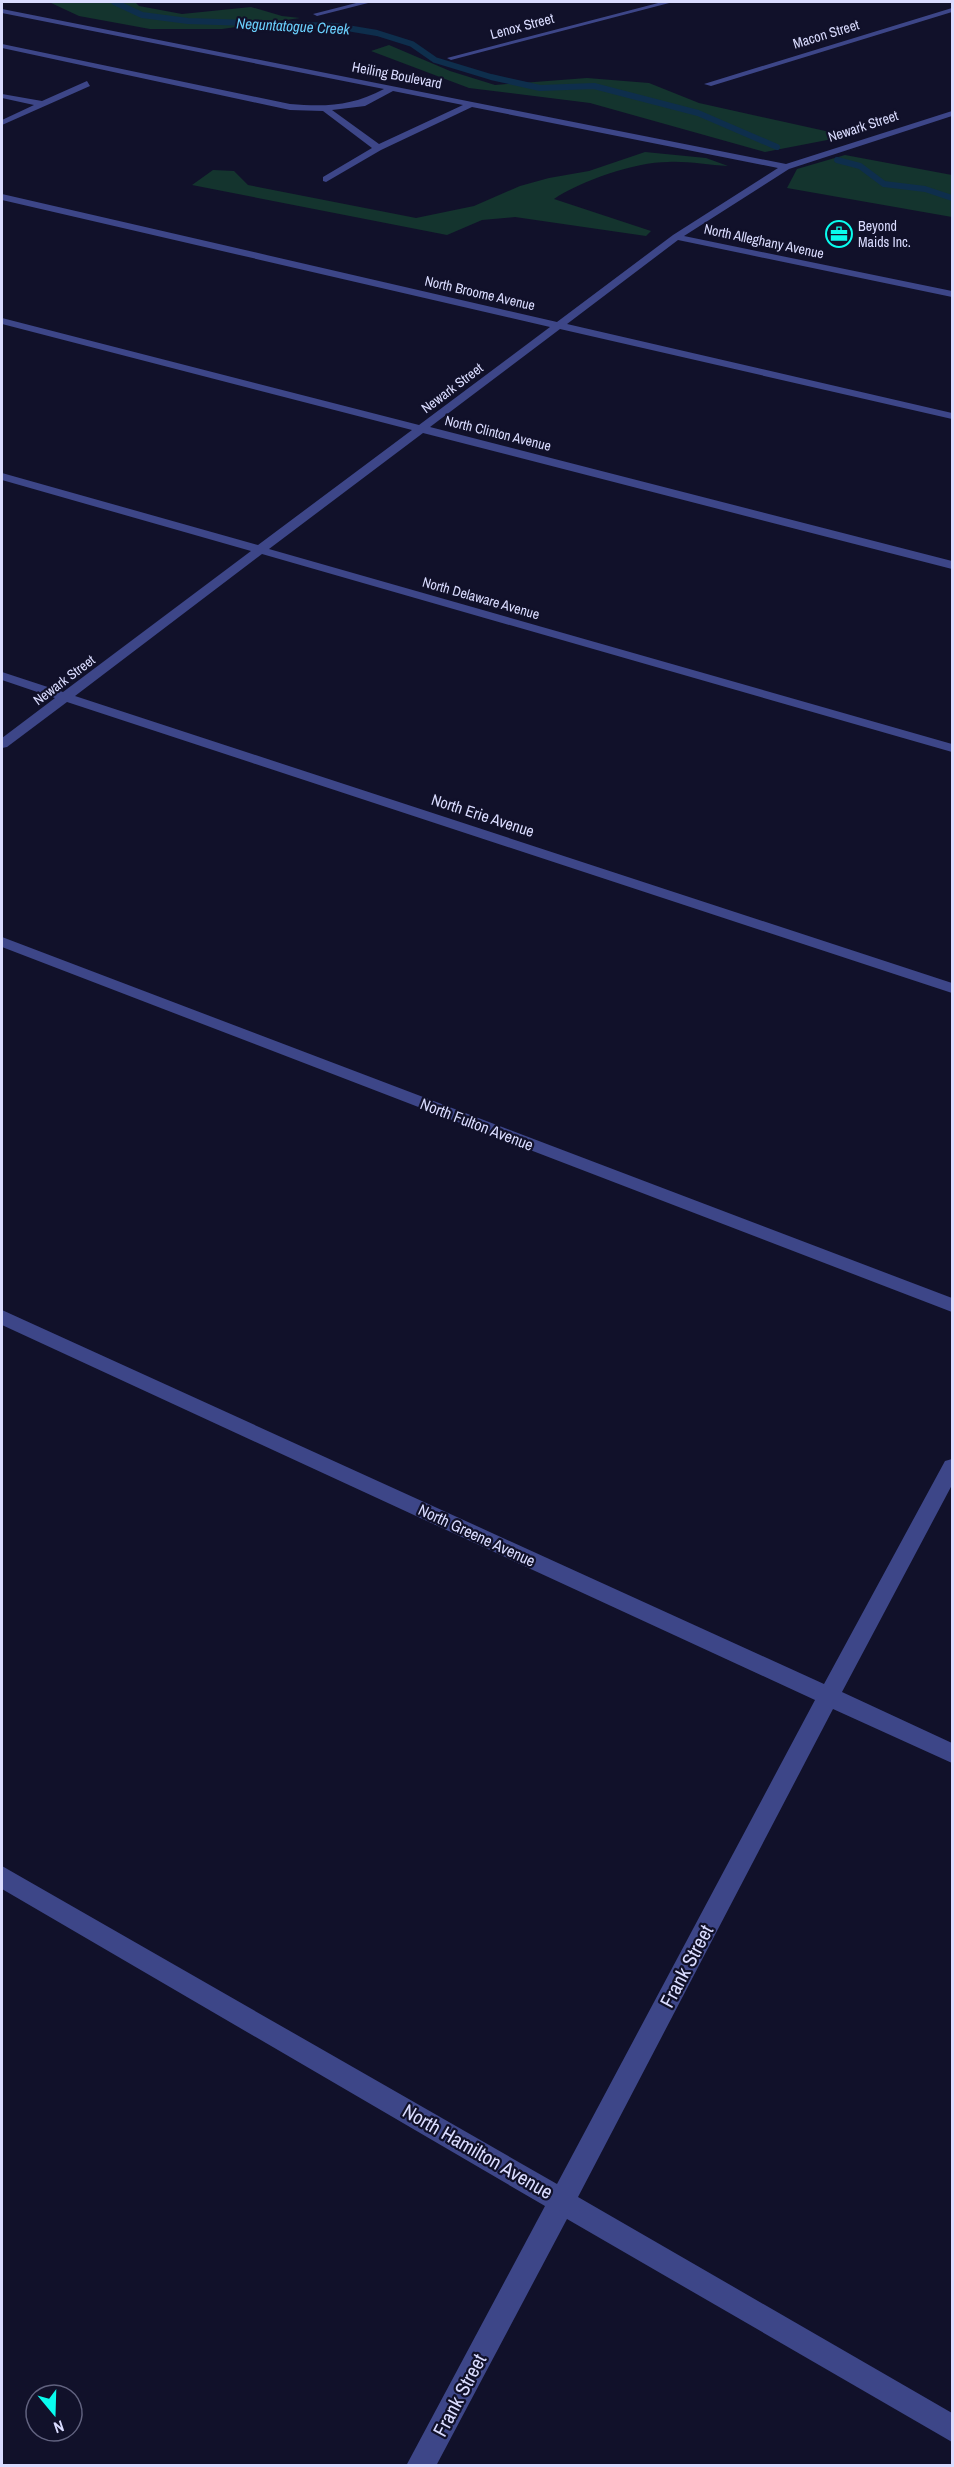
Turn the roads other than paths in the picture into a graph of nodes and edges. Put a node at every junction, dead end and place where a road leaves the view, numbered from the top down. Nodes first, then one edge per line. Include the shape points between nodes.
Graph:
1 (368, 2) edge
2 (669, 2) edge
3 (952, 10) edge
4 (2, 11) edge
5 (317, 14) dead end
6 (2, 46) edge
7 (452, 58) dead end
8 (87, 84) dead end
9 (708, 84) dead end
10 (393, 88) junction
11 (2, 96) edge
12 (42, 104) junction
13 (472, 104) junction
14 (324, 108) junction
15 (952, 113) edge
16 (2, 123) edge
17 (378, 148) junction
18 (786, 167) junction
19 (326, 179) dead end
20 (2, 197) edge
21 (676, 237) junction
22 (952, 294) edge
23 (2, 321) edge
24 (560, 325) junction
25 (952, 416) edge
26 (423, 429) junction
27 (2, 476) edge
28 (259, 550) junction
29 (952, 565) edge
30 (2, 676) edge
31 (67, 698) junction
32 (2, 744) edge
33 (952, 748) edge
34 (2, 942) edge
35 (952, 988) edge
36 (952, 1305) edge
37 (2, 1317) edge
38 (952, 1467) edge
39 (828, 1695) junction
40 (952, 1753) edge
41 (2, 1877) edge
42 (564, 2201) junction
43 (952, 2428) edge
44 (420, 2466) edge

1 - 5 street
2 - 7 street, Lenox Street
3 - 9 street, Macon Street
4 - 10 street, Heiling Boulevard
6 - 14 street via 290,107
8 - 12 street
10 - 13 street, Heiling Boulevard
10 - 14 street via 362,104
11 - 12 street
12 - 16 street
13 - 17 street
13 - 18 street, Heiling Boulevard
14 - 17 street
15 - 18 street, Newark Street
17 - 19 street
18 - 21 street, Newark Street
20 - 24 street, North Broome Avenue
21 - 22 street, North Alleghany Avenue
21 - 24 street, Newark Street
23 - 26 street, North Clinton Avenue
24 - 25 street, North Broome Avenue
24 - 26 street, Newark Street
26 - 28 street, Newark Street
26 - 29 street, North Clinton Avenue
27 - 28 street, North Delaware Avenue
28 - 31 street, Newark Street
28 - 33 street, North Delaware Avenue
30 - 31 street, North Erie Avenue
31 - 32 street, Newark Street
31 - 35 street, North Erie Avenue
34 - 36 street, North Fulton Avenue
37 - 39 street, North Greene Avenue
38 - 39 street, Frank Street
39 - 40 street, North Greene Avenue
39 - 42 street, Frank Street
41 - 42 street, North Hamilton Avenue
42 - 43 street, North Hamilton Avenue
42 - 44 street, Frank Street

